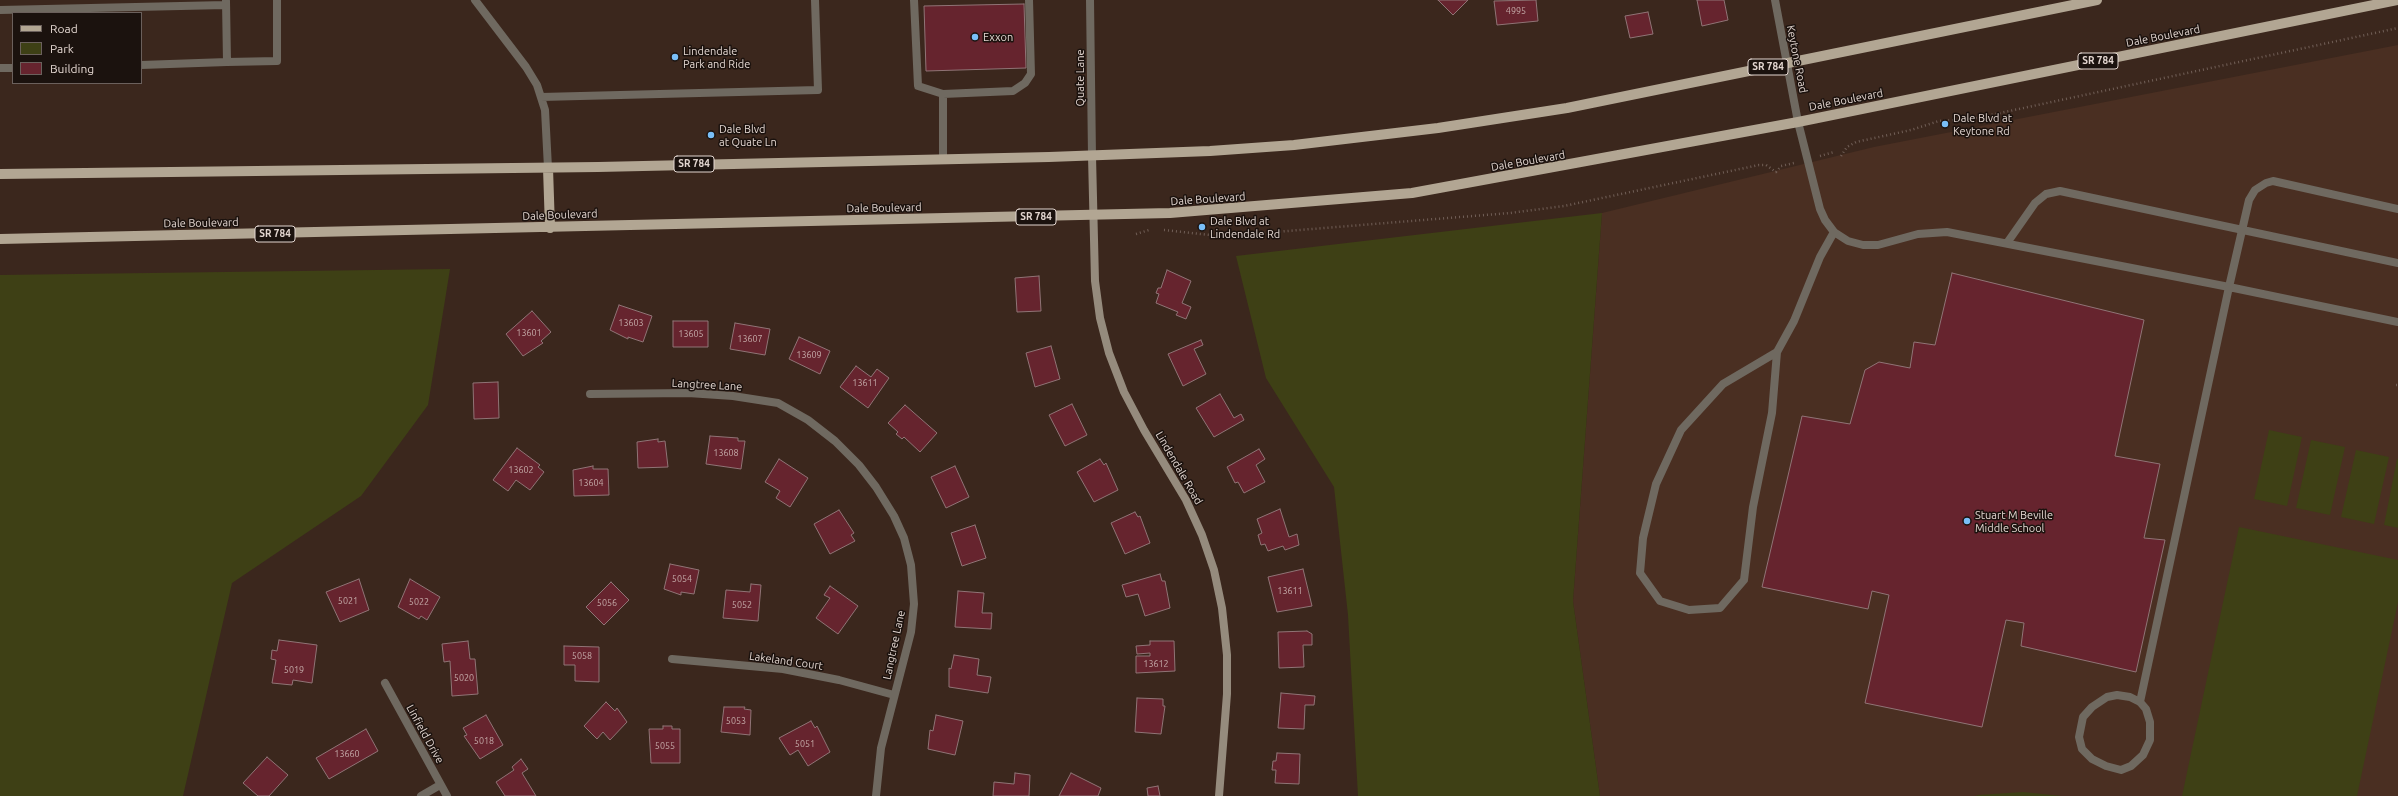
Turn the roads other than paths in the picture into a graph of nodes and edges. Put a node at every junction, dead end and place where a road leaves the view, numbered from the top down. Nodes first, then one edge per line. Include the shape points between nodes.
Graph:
1 (277, 0) edge
2 (475, 0) edge
3 (815, 0) edge
4 (914, 0) edge
5 (1030, 0) edge
6 (1090, 0) edge
7 (1775, 0) edge
8 (2097, 0) edge
9 (2398, 0) edge
10 (226, 3) edge
11 (0, 10) edge
12 (227, 62) junction
13 (1786, 63) junction
14 (142, 65) edge
15 (0, 68) edge
16 (12, 68) edge
17 (943, 94) junction
18 (541, 97) junction
19 (1798, 122) junction
20 (1092, 156) junction
21 (943, 159) junction
22 (548, 168) junction
23 (0, 174) edge
24 (2398, 209) edge
25 (1093, 216) junction
26 (550, 228) junction
27 (2242, 230) junction
28 (1834, 232) junction
29 (0, 239) edge
30 (2007, 243) junction
31 (2398, 263) edge
32 (2229, 287) junction
33 (2398, 322) edge
34 (1777, 352) junction
35 (590, 394) dead end
36 (672, 659) dead end
37 (385, 683) dead end
38 (894, 694) junction
39 (2140, 702) junction
40 (440, 785) junction
41 (421, 796) edge
42 (447, 796) edge
43 (876, 796) edge
44 (1219, 796) edge

1 - 12 street via 277,61
2 - 18 street via 526,67
3 - 18 street via 818,90
4 - 17 street via 918,86
5 - 17 street via 1032,74 1025,83 1013,91
6 - 20 street, Quate Lane
7 - 13 street, Keytone Road
8 - 13 main road, SR 784
9 - 19 main road, Dale Boulevard / SR 784
10 - 11 street
10 - 12 street
12 - 14 street
13 - 19 street, Keytone Road
13 - 20 main road, SR 784 via 1567,108 1438,128 1210,152
15 - 16 street
17 - 21 street
18 - 22 street via 545,116
19 - 25 main road, Dale Boulevard / SR 784 via 1412,193 1170,214
19 - 28 street, Keytone Road via 1820,209
20 - 21 main road, SR 784
20 - 25 street, Lindendale Road
21 - 22 main road, SR 784
22 - 23 main road, SR 784
22 - 26 main road
24 - 27 street via 2273,181 2255,190 2249,200
25 - 26 main road, Dale Boulevard / SR 784
25 - 44 street, Lindendale Road via 1095,281 1100,318 1109,353 1124,392 1186,500 1214,570 1222,608 1227,655 1227,694
26 - 29 main road, Dale Boulevard / SR 784
27 - 30 street via 2060,191 2046,194 2035,203
27 - 31 street
27 - 32 street
28 - 30 street via 1848,241 1863,245 1878,245 1918,234 1947,232
28 - 34 street via 1820,257 1794,321
30 - 32 street
32 - 33 street
32 - 39 street
34 - 34 street via 1723,384 1681,430 1656,484 1643,538 1640,573 1660,601 1689,610 1720,608 1744,580 1753,507 1772,413
35 - 38 street, Langtree Lane via 688,393 778,403 808,420 835,441 859,465 887,504 904,538 911,565 914,604 910,632
36 - 38 street, Lakeland Court via 783,669
37 - 40 street, Linfield Drive
38 - 43 street, Langtree Lane via 878,766
39 - 39 street via 2146,709 2150,722 2150,740 2143,755 2131,766 2121,770 2106,766 2092,759 2082,749 2080,726 2083,717 2092,707 2107,697 2117,695
40 - 41 street
40 - 42 street, Linfield Drive

